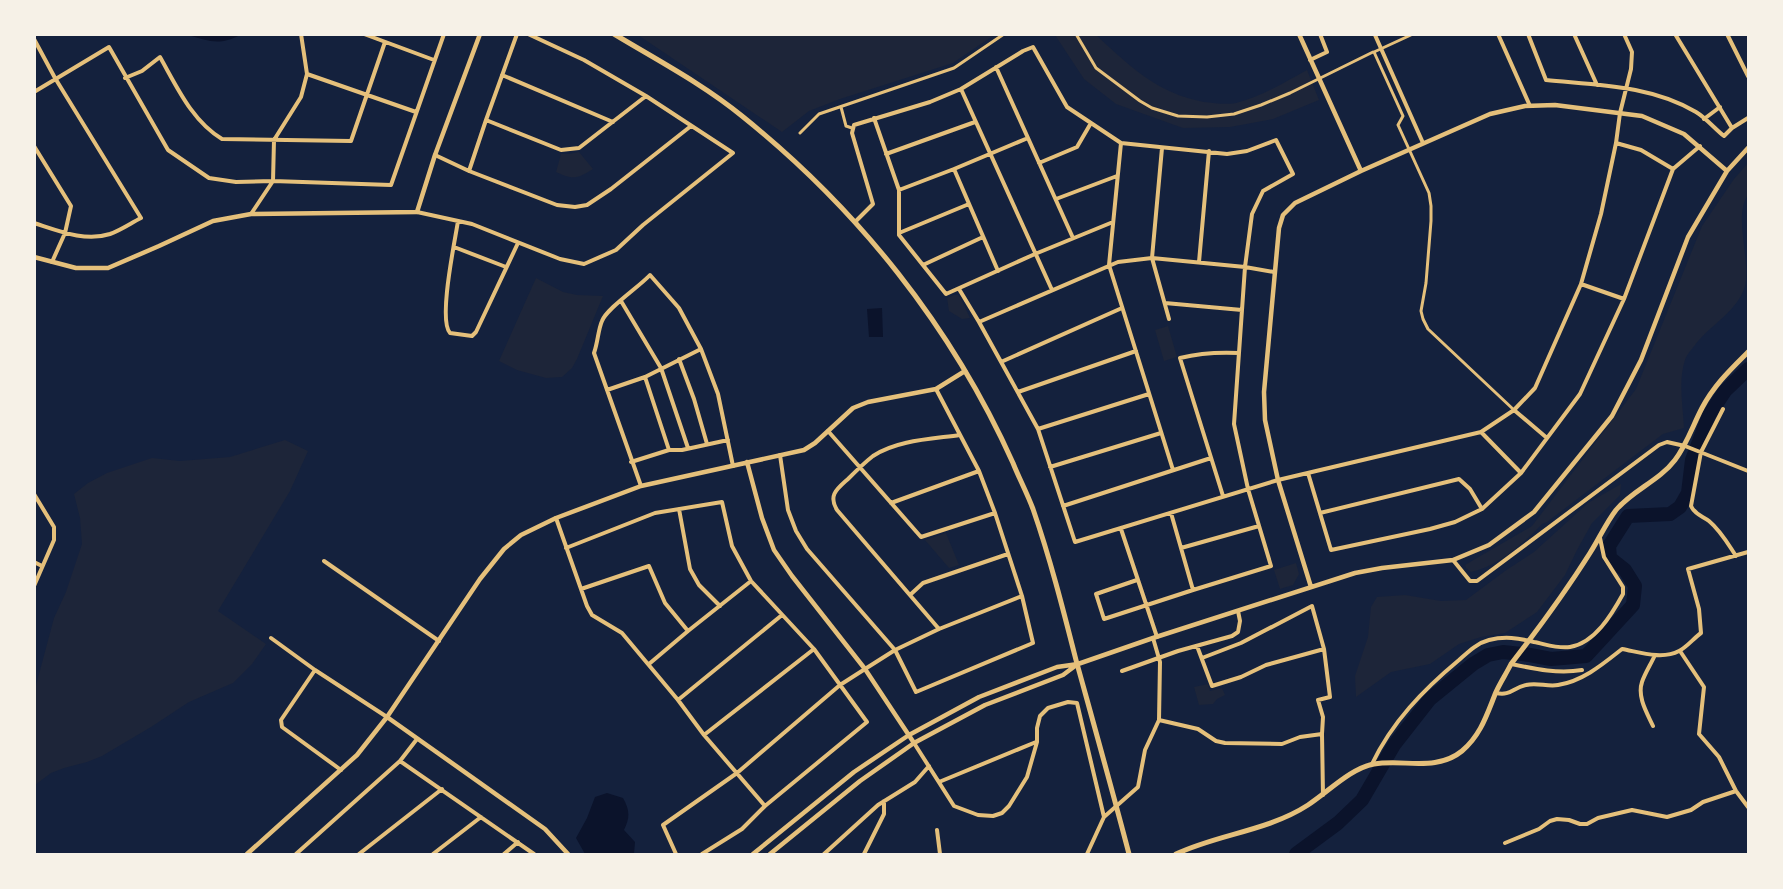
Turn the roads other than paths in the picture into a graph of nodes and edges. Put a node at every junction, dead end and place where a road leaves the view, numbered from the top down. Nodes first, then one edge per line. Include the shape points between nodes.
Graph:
1 (301, 34) edge
2 (364, 34) edge
3 (444, 34) edge
4 (480, 34) edge
5 (517, 34) edge
6 (528, 34) edge
7 (614, 34) edge
8 (1004, 34) edge
9 (1076, 34) edge
10 (1299, 34) edge
11 (1320, 34) edge
12 (1377, 34) edge
13 (1413, 34) edge
14 (1498, 34) edge
15 (1528, 34) edge
16 (1574, 34) edge
17 (1624, 34) edge
18 (1675, 34) edge
19 (1727, 34) edge
20 (34, 39) edge
21 (385, 42) junction
22 (1374, 52) junction
23 (434, 60) junction
24 (1310, 60) junction
25 (996, 67) junction
26 (307, 74) junction
27 (502, 75) junction
28 (1749, 76) edge
29 (55, 78) junction
30 (125, 78) junction
31 (1597, 85) junction
32 (1626, 88) junction
33 (961, 89) junction
34 (34, 92) edge
35 (366, 95) junction
36 (646, 96) junction
37 (1530, 106) junction
38 (841, 107) junction
39 (1720, 107) junction
40 (416, 112) junction
41 (1620, 113) junction
42 (874, 118) junction
43 (1749, 118) edge
44 (1704, 119) junction
45 (486, 120) junction
46 (613, 122) junction
47 (975, 122) junction
48 (1091, 123) junction
49 (691, 126) junction
50 (852, 128) junction
51 (1732, 128) junction
52 (800, 133) dead end
53 (1028, 138) junction
54 (274, 140) junction
55 (1121, 143) junction
56 (1423, 143) junction
57 (1616, 143) junction
58 (34, 146) edge
59 (1700, 146) junction
60 (1162, 148) junction
61 (1749, 148) edge
62 (1209, 151) junction
63 (886, 154) junction
64 (990, 154) junction
65 (435, 155) junction
66 (1040, 163) junction
67 (954, 169) junction
68 (1673, 169) junction
69 (469, 171) junction
70 (1361, 171) junction
71 (1727, 171) junction
72 (1118, 176) junction
73 (273, 181) junction
74 (899, 190) junction
75 (1056, 199) junction
76 (969, 204) junction
77 (417, 212) junction
78 (251, 214) junction
79 (458, 221) junction
80 (855, 222) junction
81 (1113, 222) junction
82 (34, 223) edge
83 (65, 233) junction
84 (899, 233) junction
85 (983, 237) junction
86 (1073, 238) junction
87 (518, 243) junction
88 (454, 247) junction
89 (1035, 254) junction
90 (34, 257) edge
91 (1152, 258) junction
92 (52, 262) junction
93 (1200, 262) junction
94 (923, 265) junction
95 (1109, 265) junction
96 (506, 267) junction
97 (1245, 267) junction
98 (998, 272) junction
99 (1275, 272) junction
100 (1581, 284) junction
101 (959, 289) junction
102 (1052, 290) junction
103 (1624, 299) junction
104 (621, 301) junction
105 (1165, 303) junction
106 (1122, 308) junction
107 (1242, 310) junction
108 (1169, 319) dead end
109 (979, 322) junction
110 (701, 349) junction
111 (1136, 351) junction
112 (1749, 352) edge
113 (1239, 353) junction
114 (679, 359) junction
115 (1001, 362) junction
116 (661, 368) junction
117 (965, 371) junction
118 (645, 377) junction
119 (936, 389) junction
120 (607, 390) junction
121 (1018, 392) junction
122 (1149, 394) junction
123 (1723, 409) dead end
124 (1514, 410) junction
125 (1038, 429) junction
126 (828, 430) junction
127 (1481, 432) junction
128 (1161, 433) junction
129 (960, 435) junction
130 (1547, 438) junction
131 (728, 440) junction
132 (707, 444) junction
133 (1685, 446) junction
134 (688, 448) junction
135 (669, 450) junction
136 (1701, 452) junction
137 (780, 454) junction
138 (1211, 458) junction
139 (631, 462) junction
140 (747, 462) junction
141 (733, 466) junction
142 (860, 467) junction
143 (1050, 467) junction
144 (1173, 470) junction
145 (980, 471) junction
146 (1749, 471) edge
147 (1308, 472) junction
148 (1521, 473) junction
149 (1278, 480) junction
150 (641, 486) junction
151 (1248, 489) junction
152 (34, 494) edge
153 (1223, 496) junction
154 (891, 503) junction
155 (1063, 506) junction
156 (679, 509) junction
157 (1482, 509) junction
158 (996, 513) junction
159 (1171, 513) junction
160 (1320, 513) junction
161 (556, 518) junction
162 (1259, 526) junction
163 (1121, 529) junction
164 (1600, 538) junction
165 (566, 548) junction
166 (1181, 548) junction
167 (1749, 552) edge
168 (1008, 554) junction
169 (1736, 556) junction
170 (1453, 560) junction
171 (324, 561) dead end
172 (34, 562) edge
173 (42, 566) junction
174 (1137, 580) junction
175 (751, 581) junction
176 (34, 586) edge
177 (1311, 587) junction
178 (580, 589) junction
179 (1193, 590) junction
180 (910, 595) junction
181 (1022, 596) junction
182 (1147, 605) junction
183 (720, 606) junction
184 (1238, 611) junction
185 (782, 615) junction
186 (939, 629) junction
187 (688, 631) junction
188 (271, 638) dead end
189 (1155, 638) junction
190 (439, 641) junction
191 (1528, 642) junction
192 (1197, 646) junction
193 (814, 649) junction
194 (1324, 649) junction
195 (895, 650) junction
196 (1680, 651) junction
197 (1655, 655) junction
198 (1159, 658) junction
199 (1202, 658) junction
200 (1512, 663) junction
201 (649, 664) junction
202 (1078, 664) junction
203 (866, 669) junction
204 (315, 670) junction
205 (1122, 670) dead end
206 (1582, 670) dead end
207 (840, 685) junction
208 (1496, 693) junction
209 (678, 700) junction
210 (387, 717) junction
211 (1159, 720) junction
212 (1653, 726) dead end
213 (1322, 734) junction
214 (704, 735) junction
215 (909, 735) junction
216 (417, 739) junction
217 (1037, 742) junction
218 (914, 743) junction
219 (400, 761) junction
220 (1373, 764) junction
221 (928, 766) junction
222 (341, 771) junction
223 (737, 773) junction
224 (939, 782) junction
225 (442, 789) junction
226 (1736, 791) junction
227 (1323, 795) junction
228 (884, 801) junction
229 (765, 806) junction
230 (1749, 807) edge
231 (481, 817) junction
232 (1104, 817) junction
233 (937, 831) dead end
234 (518, 842) junction
235 (1505, 843) dead end
236 (437, 853) edge
237 (248, 854) edge
238 (296, 855) edge
239 (359, 855) edge
240 (504, 855) edge
241 (534, 855) edge
242 (568, 855) edge
243 (676, 855) edge
244 (702, 855) edge
245 (753, 855) edge
246 (770, 855) edge
247 (824, 855) edge
248 (864, 855) edge
249 (940, 855) edge
250 (1087, 855) edge
251 (1129, 855) edge
252 (1176, 855) edge

1 - 26 street
2 - 21 street
3 - 23 street
4 - 65 street
5 - 27 street
6 - 36 street via 584,60
7 - 80 main road via 740,114
8 - 38 street via 954,68
9 - 22 street via 1096,68 1152,108 1178,116 1234,114
10 - 24 street
11 - 24 street via 1327,52
12 - 56 street
13 - 22 street
14 - 37 street
15 - 31 street via 1546,80
16 - 31 street
17 - 32 street via 1632,52
18 - 39 street
19 - 28 street
20 - 29 street
21 - 23 street
21 - 35 street
22 - 124 street via 1403,116 1398,125 1429,193 1423,319
23 - 40 street
24 - 70 street
25 - 33 street
25 - 48 street via 1033,47 1067,107
25 - 53 street
26 - 35 street
26 - 54 street via 301,97
27 - 45 street
27 - 46 street
29 - 30 street via 109,47
29 - 34 street
29 - 83 street via 141,218 111,234 92,238
30 - 54 street via 160,57 188,107 214,134 222,139
30 - 73 street via 168,150 190,166 209,178
31 - 32 street
32 - 41 street
32 - 44 street via 1654,94
33 - 42 street
33 - 47 street
35 - 40 street
35 - 54 street via 351,141
36 - 46 street
36 - 49 street
37 - 41 street
37 - 56 street via 1490,114
38 - 50 street via 846,126
38 - 52 street via 819,114
39 - 44 street
39 - 51 street
40 - 73 street via 391,185
41 - 57 street
41 - 59 street via 1659,122
42 - 50 street
42 - 63 street
43 - 51 street
44 - 51 street via 1724,136
45 - 46 street via 561,150 579,148
45 - 69 street
47 - 63 street
47 - 64 street
48 - 55 street
48 - 66 street via 1077,147
49 - 69 street via 587,205 557,206
49 - 87 street via 733,153 616,250 584,264
50 - 80 street via 873,204
53 - 64 street
53 - 66 street
54 - 73 street
55 - 60 street
55 - 72 street
56 - 70 street
57 - 68 street via 1641,150
57 - 100 street
58 - 83 street via 72,206
59 - 68 street
59 - 71 street
60 - 62 street
60 - 91 street
61 - 71 street
62 - 93 street
62 - 97 street via 1247,152 1276,140 1293,174 1263,191 1252,214
63 - 74 street
64 - 67 street
64 - 89 street
65 - 69 street
65 - 77 street
66 - 75 street
67 - 74 street
67 - 76 street
68 - 103 street
70 - 99 street via 1295,203 1283,215
71 - 170 street via 1688,237 1641,360 1612,416 1534,512 1489,545
72 - 75 street
72 - 81 street
73 - 78 street
74 - 84 street
75 - 86 street
76 - 84 street
76 - 85 street
77 - 78 street
77 - 79 street
78 - 92 street via 213,221 108,268 76,268
79 - 87 street
79 - 88 street
80 - 117 main road via 920,300
81 - 86 street
81 - 95 street
82 - 83 street
83 - 92 street
84 - 94 street
85 - 94 street
85 - 98 street
86 - 89 street
87 - 96 street
88 - 96 street
88 - 96 street via 447,283 445,326 450,333 472,336 476,332
89 - 98 street
89 - 102 street
90 - 92 street
91 - 93 street
91 - 95 street
91 - 105 street
93 - 97 street
94 - 101 street via 946,294
95 - 102 street
95 - 106 street
97 - 99 street
97 - 107 street
98 - 101 street
99 - 149 street via 1264,392 1265,420
100 - 103 street
100 - 124 street via 1535,388
101 - 109 street
102 - 109 street
103 - 130 street via 1580,394
104 - 110 street via 650,275 679,308
104 - 116 street
104 - 120 street via 602,320 594,353
105 - 107 street
105 - 108 street
106 - 111 street
106 - 115 street
107 - 113 street
109 - 115 street
110 - 114 street
110 - 131 street via 718,394
111 - 121 street
111 - 122 street
112 - 133 main road via 1711,392
113 - 138 street via 1180,358
113 - 151 street via 1234,424
114 - 116 street
114 - 132 street
115 - 121 street
116 - 118 street
116 - 134 street
117 - 119 street
117 - 202 main road via 1003,441 1032,507
118 - 120 street
118 - 135 street
119 - 126 street via 868,402 854,408
119 - 129 street
120 - 139 street
121 - 125 street
122 - 125 street
122 - 128 street
123 - 136 street
124 - 127 street
124 - 130 street
125 - 143 street
126 - 137 street via 804,450
126 - 142 street
127 - 147 street
127 - 148 street
128 - 143 street
128 - 144 street
129 - 142 street via 899,445
129 - 145 street
130 - 148 street
131 - 132 street
131 - 141 street
132 - 134 street
133 - 136 street
133 - 164 main road via 1662,474 1616,510
133 - 170 street via 1667,442 1659,445 1477,581 1470,581
134 - 135 street
135 - 139 street
136 - 146 street
136 - 169 street via 1691,506 1718,530
137 - 140 street
137 - 195 street via 795,531
138 - 144 street
138 - 153 street
139 - 150 street
140 - 141 street
140 - 203 street via 774,550
141 - 150 street
142 - 154 street
142 - 180 street via 838,488 833,503
143 - 155 street
144 - 155 street
145 - 154 street
145 - 158 street
147 - 149 street
147 - 160 street
148 - 157 street
149 - 151 street
149 - 177 street
150 - 161 street
151 - 153 street
151 - 162 street
152 - 173 street via 54,527 54,540
153 - 159 street
154 - 158 street via 921,537
155 - 163 street via 1075,542
156 - 165 street via 655,513
156 - 175 street via 722,502 732,546
156 - 183 street via 690,569 699,585
157 - 160 street via 1459,479
157 - 160 street via 1430,530 1331,550
158 - 168 street
159 - 163 street
159 - 166 street
161 - 165 street
161 - 190 street via 521,535 504,549
162 - 166 street
162 - 179 street via 1271,566
163 - 174 street
164 - 191 main road
164 - 191 street via 1604,557 1623,587 1615,607 1595,633 1574,646
165 - 178 street
166 - 179 street
167 - 169 street
168 - 180 street via 923,583
168 - 181 street
169 - 196 street via 1688,569 1701,633
170 - 177 street via 1382,568
171 - 190 street
172 - 173 street
173 - 176 street
174 - 182 street
174 - 182 street via 1096,594 1104,619
175 - 183 street
175 - 185 street
177 - 184 street
178 - 187 street via 649,566 665,603
178 - 201 street via 592,615 622,633
179 - 182 street
180 - 186 street
181 - 186 street
181 - 195 street via 1033,643 916,692
182 - 189 street
183 - 187 street
184 - 189 street
184 - 192 street via 1235,635
185 - 193 street
185 - 209 street
186 - 195 street
187 - 201 street
188 - 204 street
189 - 198 street
189 - 202 street
190 - 210 street
191 - 200 main road
191 - 220 street via 1512,637 1476,645 1403,714 1385,738
192 - 198 street
192 - 199 street
193 - 207 street
193 - 214 street
194 - 199 street via 1266,665 1212,686
194 - 199 street via 1312,606 1241,643
194 - 213 street via 1330,697 1318,700
195 - 203 street
196 - 197 street
196 - 226 street via 1704,687 1699,734 1719,758
197 - 208 street via 1622,649 1582,677 1560,685 1524,685 1504,695
197 - 212 street via 1641,694
198 - 205 street
198 - 211 street
200 - 206 street via 1554,672
200 - 208 main road
201 - 209 street
202 - 215 street via 1057,667 979,697
202 - 218 street via 1063,675 985,705
202 - 251 main road
203 - 207 street
203 - 215 street
204 - 210 street
204 - 222 street via 281,720 282,727
207 - 223 street
207 - 229 street via 867,723
208 - 220 main road via 1477,734 1453,757 1439,763
209 - 214 street
210 - 216 street
210 - 222 street
211 - 213 street via 1198,729 1225,743 1282,744
211 - 232 street via 1145,750 1138,787
213 - 227 street
214 - 223 street
215 - 218 street
215 - 245 street via 854,772
216 - 219 street
216 - 242 street via 545,829
217 - 224 street
217 - 224 street via 1027,777 1009,806 999,814 986,817 957,808
217 - 232 street via 1040,716 1048,708 1077,703
218 - 221 street
218 - 246 street via 860,781
219 - 225 street
219 - 238 street
220 - 227 main road via 1359,769
221 - 224 street
221 - 228 street via 915,782
222 - 237 street
223 - 229 street
223 - 243 street via 663,825
225 - 231 street
225 - 239 street
226 - 230 street
226 - 235 street via 1667,817 1632,810 1587,824 1557,819
227 - 252 main road via 1286,817
228 - 247 street
228 - 248 street via 884,814
229 - 244 street via 742,829
231 - 234 street
231 - 236 street
232 - 250 street
233 - 249 street
234 - 240 street
234 - 241 street

